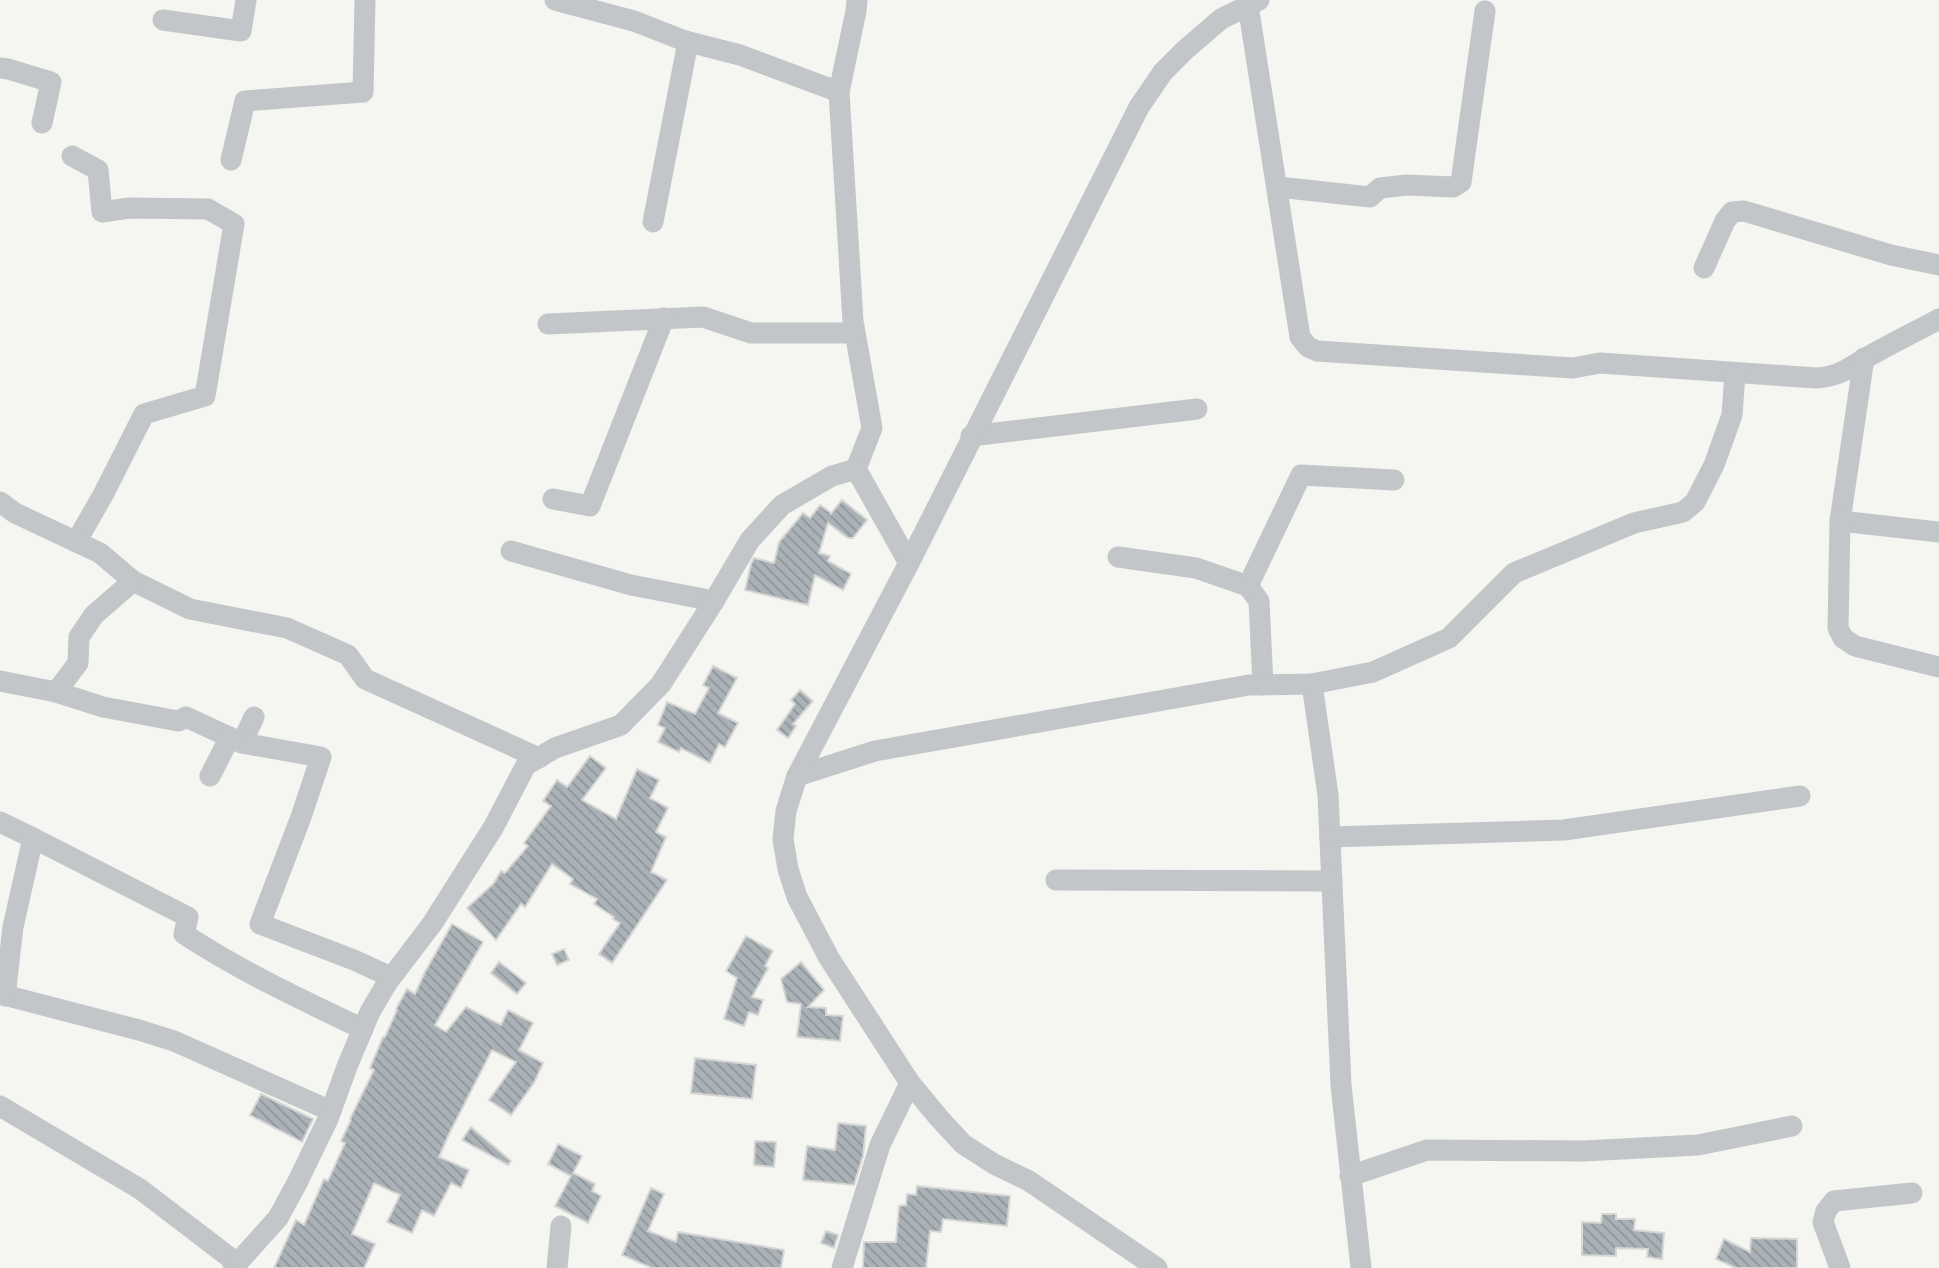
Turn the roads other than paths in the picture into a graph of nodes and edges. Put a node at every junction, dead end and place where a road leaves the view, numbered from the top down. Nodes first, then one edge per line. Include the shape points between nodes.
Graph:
1 (246, 0) edge
2 (365, 0) edge
3 (555, 0) edge
4 (857, 0) edge
5 (1253, 3) edge
6 (1485, 11) dead end
7 (163, 20) dead end
8 (688, 42) junction
9 (0, 68) edge
10 (839, 92) junction
11 (42, 123) dead end
12 (72, 156) dead end
13 (231, 160) dead end
14 (1278, 187) junction
15 (653, 222) dead end
16 (1939, 265) edge
17 (1704, 268) dead end
18 (664, 318) junction
19 (1939, 319) edge
20 (548, 324) dead end
21 (855, 333) junction
22 (1864, 358) junction
23 (1735, 373) junction
24 (1197, 409) dead end
25 (971, 436) junction
26 (856, 469) junction
27 (1394, 480) dead end
28 (553, 499) dead end
29 (0, 502) edge
30 (1840, 521) junction
31 (1939, 532) edge
32 (76, 542) junction
33 (511, 551) dead end
34 (1118, 557) dead end
35 (909, 563) junction
36 (133, 581) junction
37 (1248, 586) junction
38 (714, 601) junction
39 (1939, 667) edge
40 (0, 681) edge
41 (1312, 684) junction
42 (1263, 685) junction
43 (56, 692) junction
44 (254, 717) dead end
45 (236, 740) junction
46 (539, 758) junction
47 (210, 776) dead end
48 (797, 776) junction
49 (1800, 796) dead end
50 (0, 822) edge
51 (1330, 837) junction
52 (33, 838) junction
53 (1056, 880) dead end
54 (1332, 881) junction
55 (391, 977) junction
56 (2, 995) edge
57 (363, 1029) junction
58 (911, 1083) junction
59 (0, 1106) edge
60 (331, 1111) junction
61 (1792, 1126) dead end
62 (1350, 1175) junction
63 (1912, 1193) dead end
64 (561, 1226) dead end
65 (235, 1265) edge
66 (557, 1268) edge
67 (842, 1268) edge
68 (1157, 1268) edge
69 (1361, 1268) edge
70 (1840, 1268) edge

1 - 7 street via 241,31
2 - 13 street via 363,92 245,101
3 - 8 street via 634,21
4 - 10 street
5 - 14 street
5 - 25 street via 1221,19 1185,50 1139,107
6 - 14 street via 1461,181 1453,187 1380,188 1370,197
8 - 10 street via 740,55
8 - 15 street
9 - 11 street via 51,82
10 - 21 street
12 - 32 street via 98,170 102,212 208,209 234,224 205,396 144,414
14 - 23 street via 1300,337 1317,351 1573,368 1600,363
16 - 17 street via 1744,211 1732,212 1725,221
18 - 20 street
18 - 21 street via 703,317 751,333
18 - 28 street via 590,506
19 - 22 street
21 - 26 street via 872,428
22 - 23 street via 1829,377
22 - 30 street
23 - 41 street via 1732,415 1714,465 1695,502 1683,512 1634,523 1514,573 1449,638 1373,672
24 - 25 street
25 - 35 street
26 - 35 street
26 - 38 street via 832,476 782,505 750,540
27 - 37 street via 1301,475
29 - 32 street
30 - 31 street
30 - 39 street via 1838,628 1843,638 1855,646
32 - 36 street via 100,554
33 - 38 street via 631,585
34 - 37 street via 1196,568
35 - 48 street
36 - 43 street via 94,615 79,637 78,663
36 - 46 street via 190,609 287,628 348,655 365,679
37 - 42 street via 1259,601
38 - 46 street via 661,684 621,725
40 - 43 street
41 - 42 street
41 - 51 street
42 - 48 street via 875,751
43 - 45 street via 103,707 178,721 186,717
44 - 45 street
45 - 47 street
45 - 55 street via 321,757 260,924
46 - 55 street via 526,765 493,828 432,924
48 - 58 street via 783,839 797,897 829,958
49 - 51 street via 1564,830
50 - 52 street
51 - 54 street
52 - 56 street
52 - 57 street via 188,917 184,934 201,945
53 - 54 street
54 - 62 street via 1341,1086
55 - 57 street
56 - 60 street via 174,1041
57 - 60 street
58 - 67 street via 880,1145
58 - 68 street via 963,1144 1029,1181
59 - 65 street via 139,1189
60 - 65 street via 278,1218
61 - 62 street via 1698,1145 1584,1151 1427,1150
62 - 69 street
63 - 70 street via 1835,1201 1823,1222
64 - 66 street

